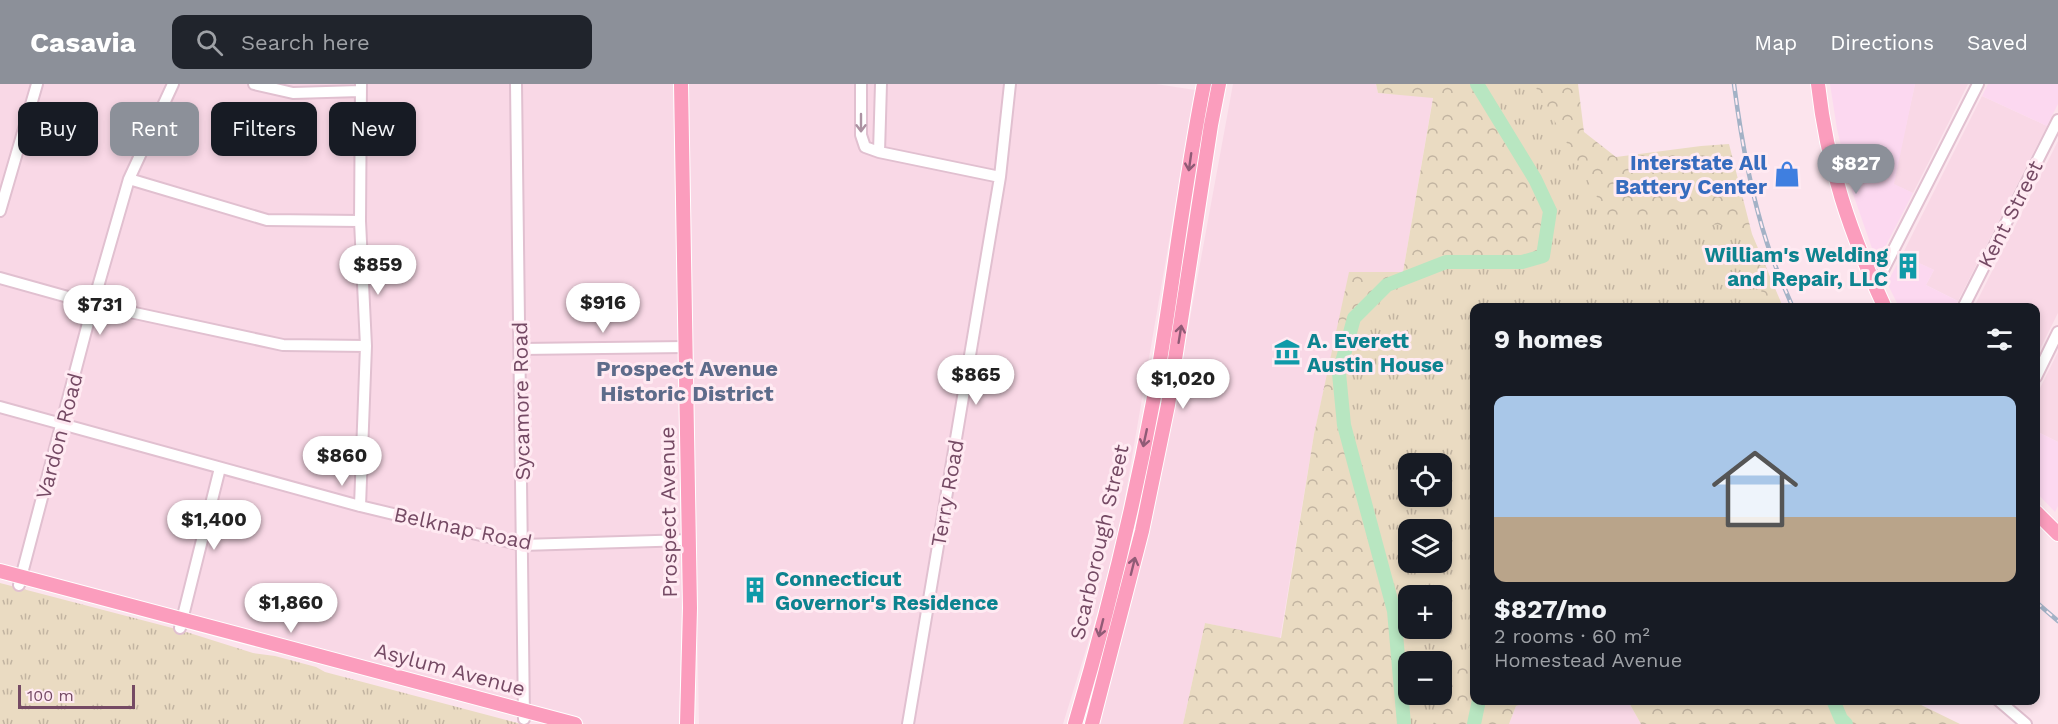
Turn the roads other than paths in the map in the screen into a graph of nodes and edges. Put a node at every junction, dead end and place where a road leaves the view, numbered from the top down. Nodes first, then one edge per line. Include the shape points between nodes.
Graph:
1 (37, 84) edge
2 (172, 84) edge
3 (254, 84) edge
4 (516, 84) edge
5 (681, 84) edge
6 (861, 84) edge
7 (881, 84) edge
8 (1010, 84) edge
9 (1204, 84) edge
10 (1219, 84) edge
11 (1818, 84) edge
12 (1978, 84) edge
13 (361, 88) edge
14 (2058, 120) edge
15 (1197, 121) junction
16 (1211, 125) junction
17 (879, 152) junction
18 (1000, 177) junction
19 (129, 179) junction
20 (0, 212) edge
21 (360, 221) junction
22 (1175, 264) junction
23 (1191, 266) junction
24 (0, 278) edge
25 (1875, 286) junction
26 (1883, 303) edge
27 (1966, 303) edge
28 (93, 304) junction
29 (2058, 332) edge
30 (366, 346) junction
31 (686, 347) junction
32 (520, 350) junction
33 (2040, 369) edge
34 (1152, 404) junction
35 (1168, 405) junction
36 (0, 408) edge
37 (63, 424) junction
38 (220, 468) junction
39 (360, 506) junction
40 (2040, 516) edge
41 (1126, 528) junction
42 (1142, 531) junction
43 (2057, 532) edge
44 (688, 540) junction
45 (522, 545) junction
46 (0, 571) edge
47 (0, 580) edge
48 (20, 581) junction
49 (181, 624) junction
50 (1089, 677) junction
51 (1104, 681) junction
52 (2004, 705) edge
53 (524, 715) junction
54 (543, 724) edge
55 (575, 724) edge
56 (687, 724) edge
57 (908, 724) edge
58 (1075, 724) edge
59 (1092, 724) edge
60 (2026, 724) edge

1 - 20 street
2 - 19 street, Vardon Road
3 - 13 street via 293,93
4 - 32 street, Sycamore Road
5 - 31 main road, Prospect Avenue
6 -> 17 street via 861,135 865,147
7 - 17 street
8 - 18 street, Terry Road
9 - 15 main road, Scarborough Street
10 - 16 main road, Scarborough Street
11 - 25 main road via 1824,133 1838,191
12 - 25 street
13 - 21 street
14 - 27 street, Kent Street
15 - 16 main road
15 -> 22 main road, Scarborough Street
16 - 23 main road, Scarborough Street
17 - 18 street
18 - 57 street, Terry Road
19 - 21 street via 267,220
19 - 28 street, Vardon Road
21 - 30 street
22 - 23 main road
22 - 34 main road, Scarborough Street
35 -> 23 main road, Scarborough Street
24 - 28 street
25 - 26 main road
28 - 30 street via 283,345
28 - 37 street, Vardon Road
29 - 33 street
30 - 39 street
31 - 32 street
31 - 44 main road, Prospect Avenue
32 - 45 street, Sycamore Road
34 - 35 main road
34 -> 41 main road, Scarborough Street
35 - 42 main road, Scarborough Street
36 - 37 street, Belknap Road
37 - 38 street, Belknap Road
37 - 48 street, Vardon Road
38 - 39 street, Belknap Road
38 - 49 street
39 - 45 street, Belknap Road
40 - 43 main road
41 - 42 main road
41 -> 50 main road, Scarborough Street
51 -> 42 main road, Scarborough Street
44 - 45 street, Belknap Road
44 - 56 main road, Prospect Avenue
45 - 53 street, Sycamore Road
46 - 48 main road, Asylum Avenue
47 - 48 main road, Asylum Avenue
48 - 49 main road, Asylum Avenue
49 - 53 main road, Asylum Avenue
50 - 51 main road
50 - 58 main road, Scarborough Street
51 - 59 main road, Scarborough Street
52 - 60 street
53 - 54 main road, Asylum Avenue
53 - 55 main road, Asylum Avenue

